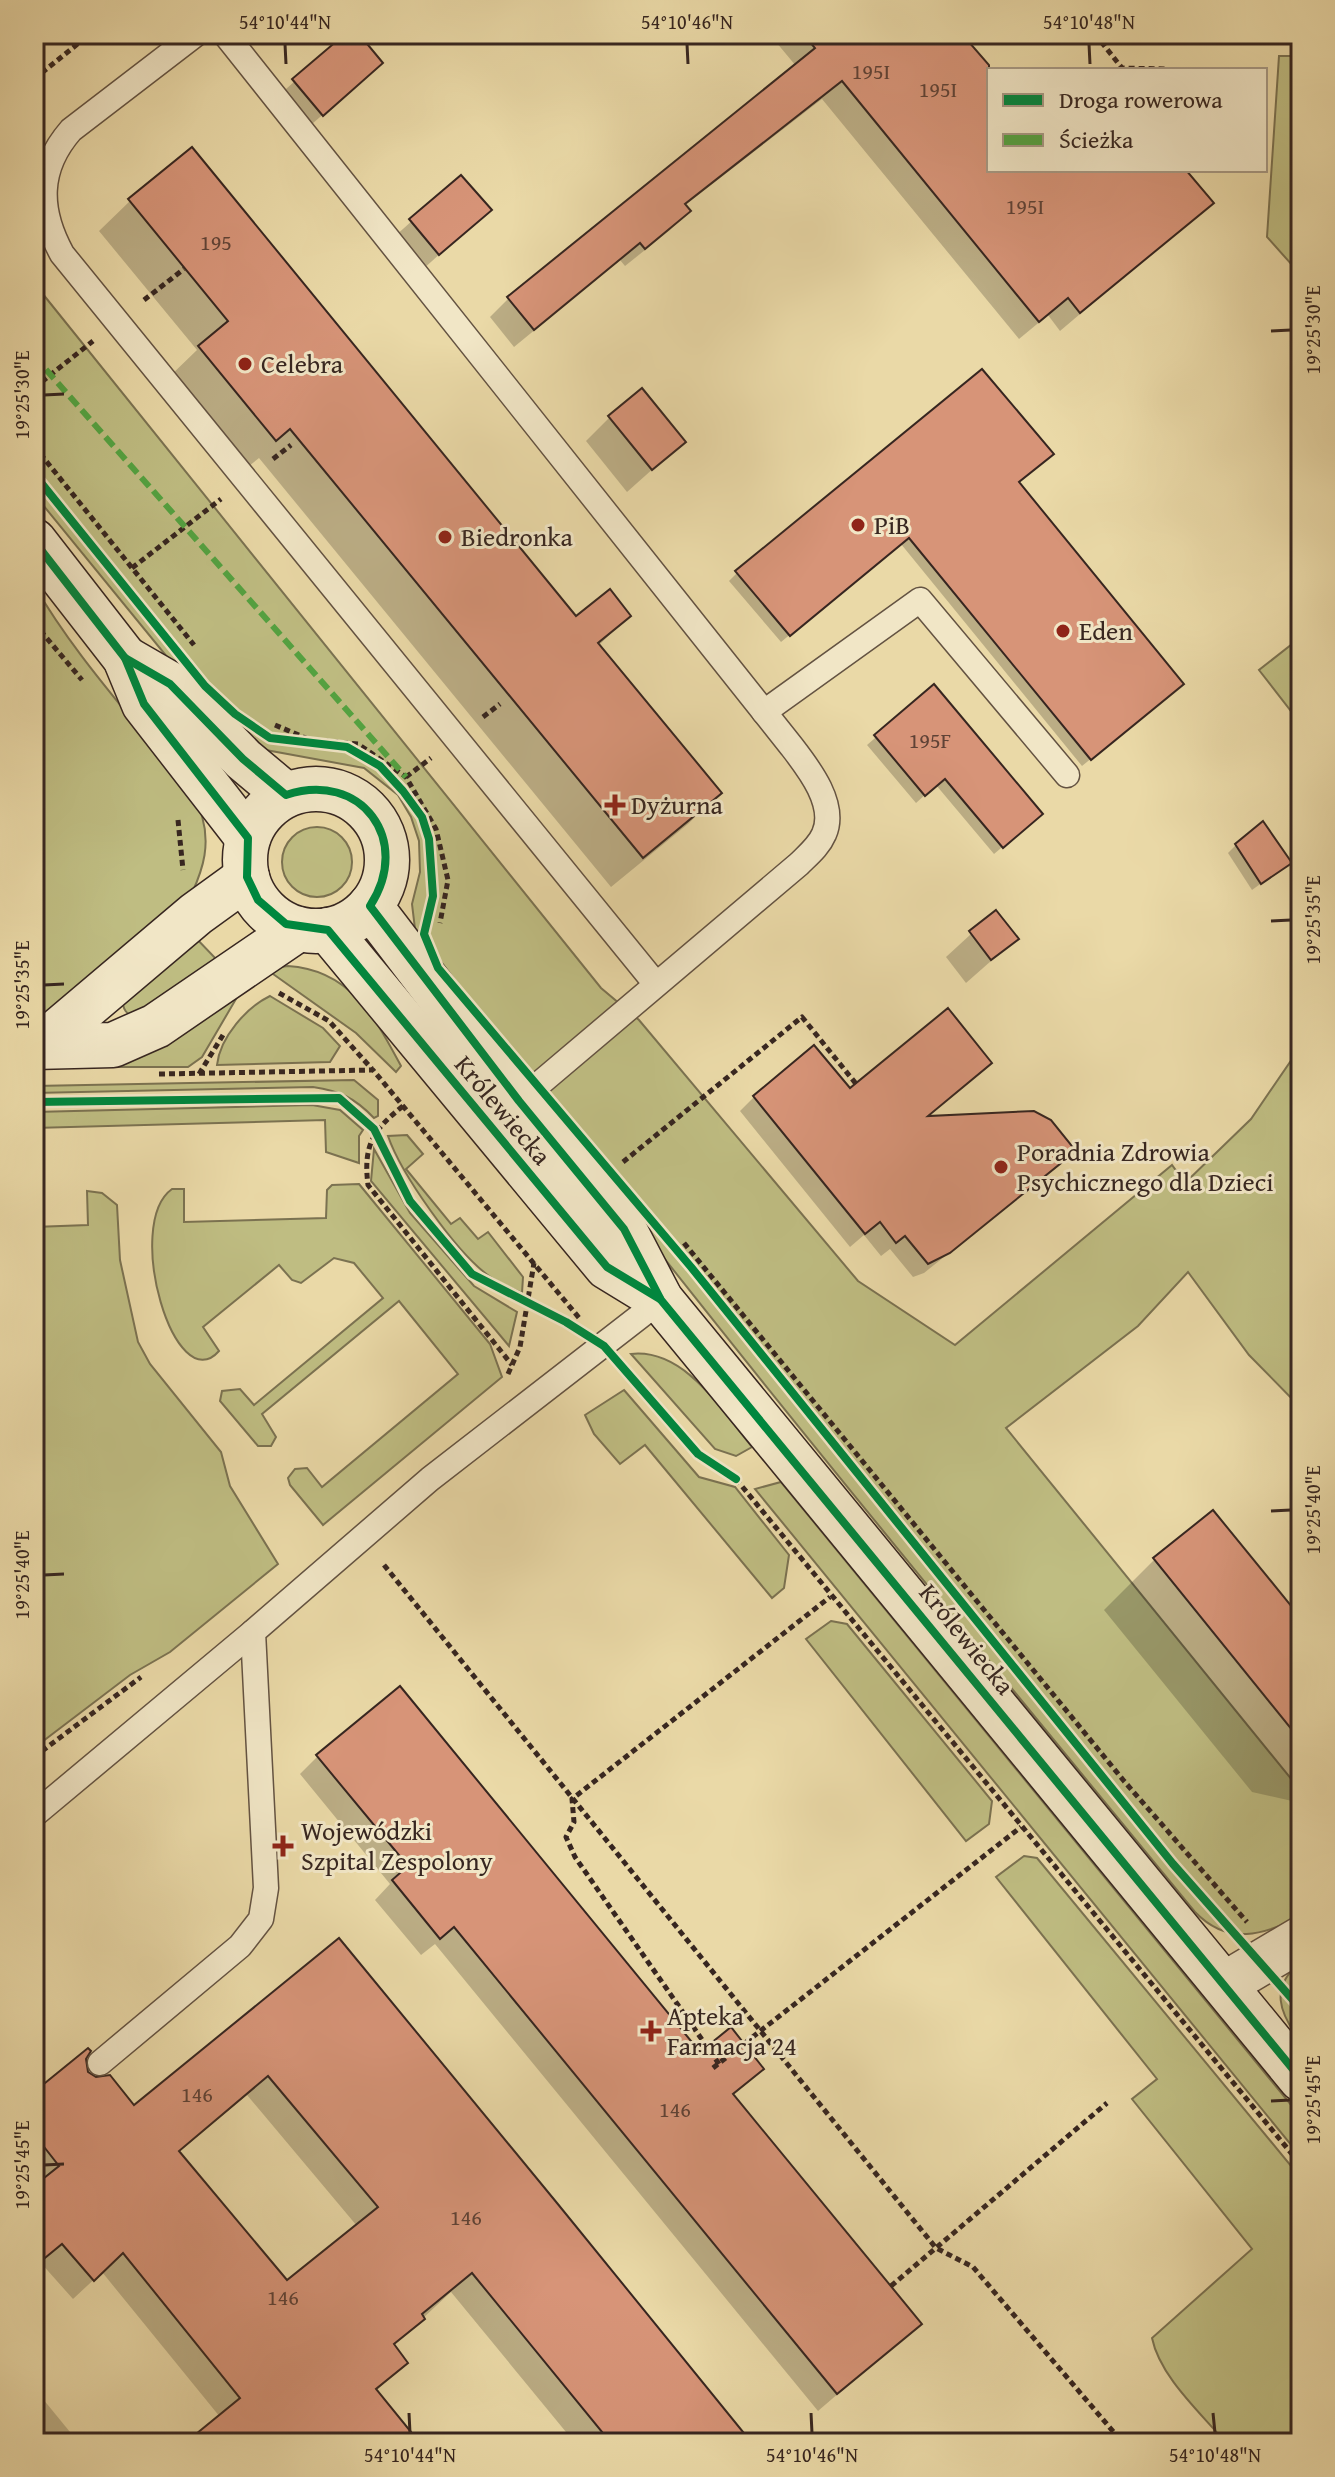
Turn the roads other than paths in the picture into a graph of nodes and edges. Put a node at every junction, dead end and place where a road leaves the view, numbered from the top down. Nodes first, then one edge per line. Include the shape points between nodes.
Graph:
1 (196, 34) edge
2 (225, 34) edge
3 (34, 541) edge
4 (125, 658) junction
5 (764, 712) junction
6 (1067, 775) dead end
7 (286, 795) junction
8 (248, 858) junction
9 (370, 906) junction
10 (313, 929) junction
11 (655, 983) junction
12 (37, 1046) edge
13 (519, 1101) junction
14 (661, 1300) junction
15 (253, 1632) junction
16 (34, 1815) edge
17 (1288, 1946) edge
18 (1225, 1984) junction
19 (100, 2063) dead end
20 (1301, 2079) edge

1 - 11 lane via 65,137 45,175 44,209 62,254
2 - 5 lane
3 - 4 main road
4 - 7 main road via 170,684
4 - 8 main road via 144,704
5 - 6 lane via 920,600
5 - 11 lane via 809,769 826,807 825,832 799,864
7 - 8 main road via 257,821
7 - 9 main road via 311,789 337,792 353,799 378,824 387,857 380,892
8 - 10 main road via 266,910
8 - 12 main road via 196,914
9 - 10 main road via 344,925
9 - 13 main road, Królewiecka
10 - 12 main road via 241,965 156,1026 113,1045
10 - 14 main road, Królewiecka via 607,1267
11 - 13 lane
13 - 14 main road, Królewiecka via 624,1229
14 - 15 lane via 442,1470
14 - 18 main road, Królewiecka
15 - 16 lane
15 - 19 lane via 266,1888 261,1919 219,1965
17 - 18 main road
18 - 20 main road, Królewiecka

